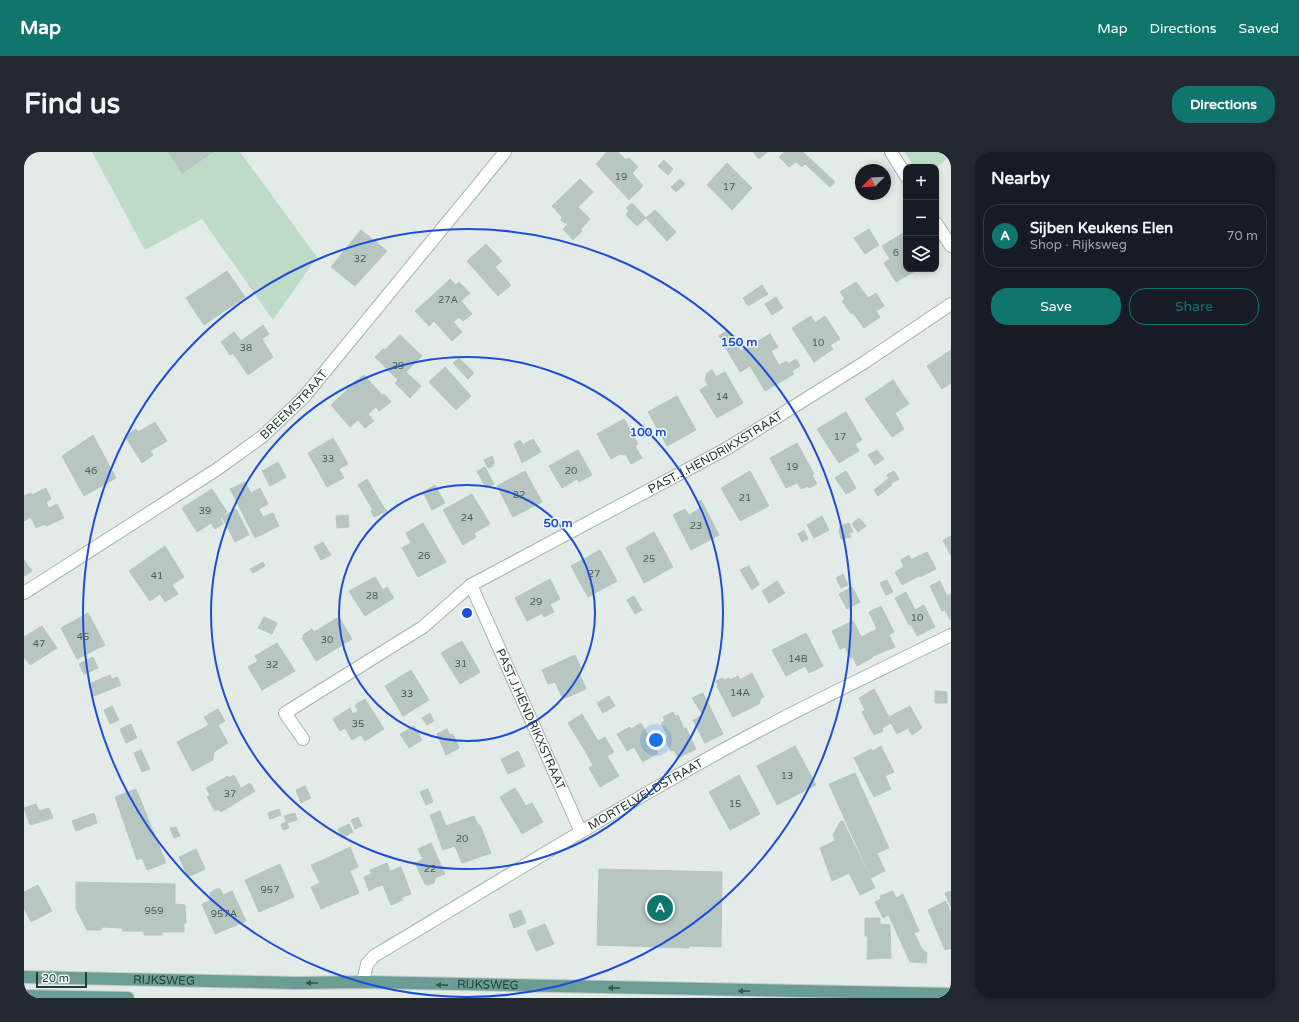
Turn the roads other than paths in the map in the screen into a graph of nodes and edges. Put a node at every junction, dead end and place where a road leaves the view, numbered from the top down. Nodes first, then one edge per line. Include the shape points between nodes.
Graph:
1 (505, 152) edge
2 (891, 152) edge
3 (903, 171) edge
4 (939, 228) edge
5 (951, 246) edge
6 (951, 304) edge
7 (471, 585) junction
8 (24, 593) edge
9 (951, 635) edge
10 (303, 738) dead end
11 (582, 832) junction
12 (24, 978) edge
13 (363, 982) junction
14 (951, 994) edge
15 (24, 996) edge
16 (128, 998) edge

1 - 8 street, BREEMSTRAAT via 304,397 263,436 216,470
2 - 3 street
4 - 5 street
6 - 7 street, PAST.J.HENDRIKXSTRAAT via 865,362 726,449
7 - 10 street, PAST.J.HENDRIKXSTRAAT via 423,627 285,713
7 - 11 street, PAST.J.HENDRIKXSTRAAT
9 - 11 street, MORTELVELDSTRAAT via 782,718
11 - 13 street, MORTELVELDSTRAAT via 374,956 367,964
13 -> 12 main road, RIJKSWEG
14 -> 13 main road, RIJKSWEG
15 - 16 main road, RIJKSWEG

